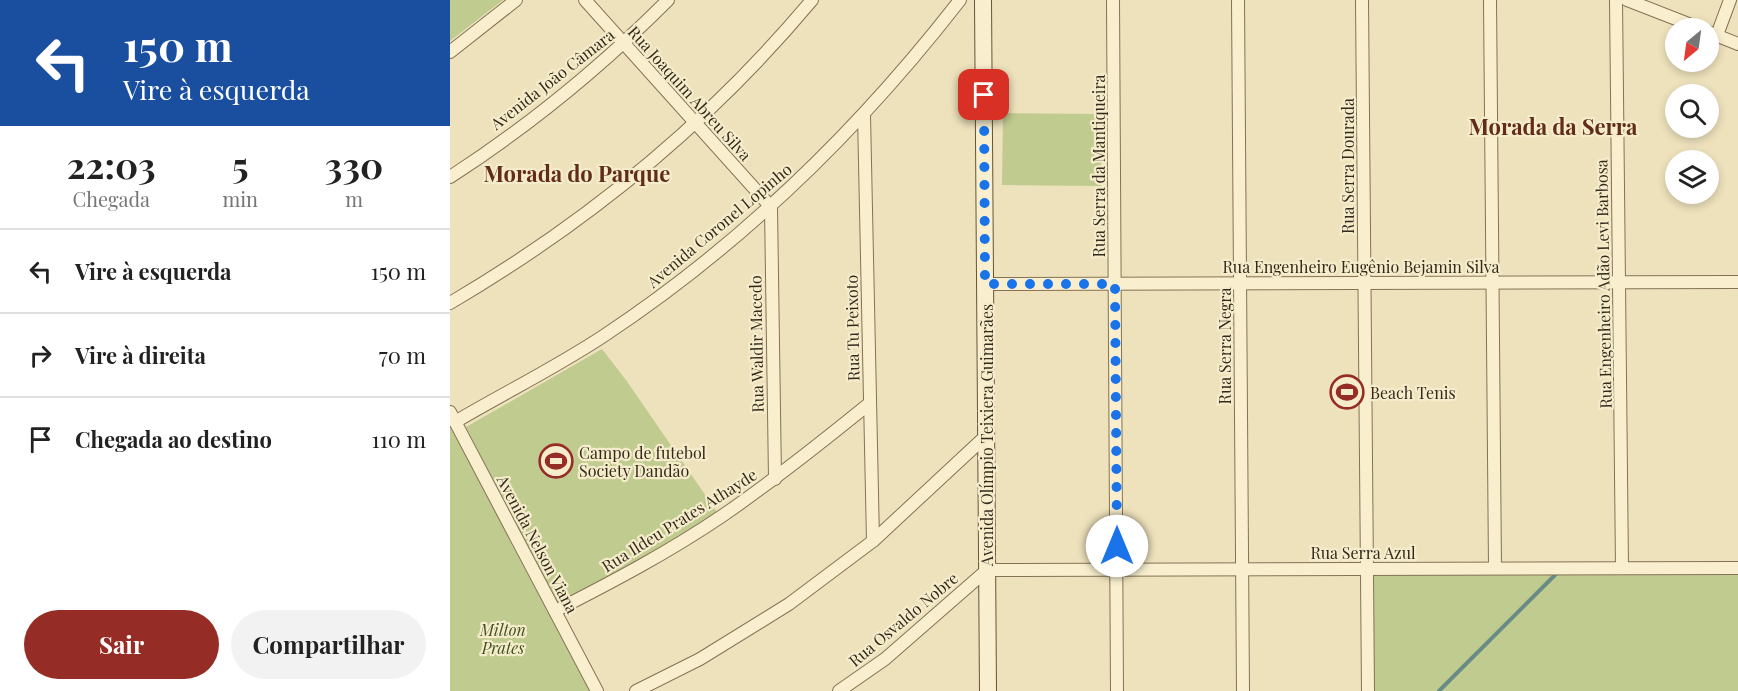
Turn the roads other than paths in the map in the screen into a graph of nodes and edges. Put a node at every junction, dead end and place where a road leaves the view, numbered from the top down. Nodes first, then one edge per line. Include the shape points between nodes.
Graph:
1 (516, 0) edge
2 (585, 0) edge
3 (668, 0) edge
4 (812, 0) edge
5 (960, 0) edge
6 (983, 0) edge
7 (1113, 0) edge
8 (1238, 0) edge
9 (1362, 0) edge
10 (1490, 0) edge
11 (1616, 0) edge
12 (1626, 0) edge
13 (1730, 0) edge
14 (1674, 18) edge
15 (1719, 22) edge
16 (1719, 36) edge
17 (624, 44) junction
18 (1738, 44) edge
19 (450, 52) edge
20 (864, 115) junction
21 (696, 123) junction
22 (450, 177) edge
23 (771, 207) junction
24 (1492, 282) junction
25 (1619, 282) junction
26 (1738, 282) edge
27 (1240, 283) junction
28 (1364, 283) junction
29 (985, 284) junction
30 (1115, 284) junction
31 (450, 303) edge
32 (870, 403) junction
33 (453, 417) edge
34 (986, 436) junction
35 (775, 479) junction
36 (873, 541) junction
37 (1495, 568) junction
38 (1622, 568) junction
39 (1738, 568) edge
40 (1242, 569) junction
41 (1366, 569) junction
42 (987, 570) junction
43 (1117, 570) junction
44 (555, 611) junction
45 (597, 691) edge
46 (636, 691) edge
47 (839, 691) edge
48 (988, 691) edge
49 (1117, 691) edge
50 (1243, 691) edge
51 (1368, 691) edge

1 - 19 street
2 - 17 street, Rua Joaquim Abreu Silva
3 - 17 street, Avenida João Câmara
4 - 21 street
5 - 20 street, Avenida Coronel Lopinho
6 - 29 street, Avenida Olímpio Teixiera Guimarães
7 - 30 street, Rua Serra da Mantiqueira
8 - 27 street, Rua Serra Negra
9 - 28 street, Rua Serra Dourada
10 - 24 street
11 - 25 street, Rua Engenheiro Adão Levi Barbosa
12 - 14 street
13 - 15 street
16 - 18 street
17 - 21 street, Rua Joaquim Abreu Silva
17 - 22 street, Avenida João Câmara via 541,113
20 - 23 street, Avenida Coronel Lopinho
20 - 32 street, Rua Tu Peixoto
21 - 23 street, Rua Joaquim Abreu Silva
21 - 31 street via 606,200 510,268
23 - 33 street, Avenida Coronel Lopinho via 717,253 603,336
23 - 35 street, Rua Waldir Macedo
24 - 25 street, Rua Engenheiro Eugênio Bejamin Silva
24 - 28 street, Rua Engenheiro Eugênio Bejamin Silva
24 - 37 street
25 - 26 street, Rua Engenheiro Eugênio Bejamin Silva
25 - 38 street, Rua Engenheiro Adão Levi Barbosa
27 - 28 street, Rua Engenheiro Eugênio Bejamin Silva
27 - 30 street, Rua Engenheiro Eugênio Bejamin Silva
27 - 40 street, Rua Serra Negra
28 - 41 street, Rua Serra Dourada
29 - 30 street, Rua Engenheiro Eugênio Bejamin Silva
29 - 34 street, Avenida Olímpio Teixiera Guimarães
30 - 43 street, Rua Serra da Mantiqueira
32 - 35 street, Rua Ildeu Prates Athayde
32 - 36 street, Rua Tu Peixoto
33 - 44 street, Avenida Nelson Viana
34 - 36 street
34 - 42 street, Avenida Olímpio Teixiera Guimarães
35 - 44 street, Rua Ildeu Prates Athayde via 636,569
36 - 46 street via 789,604 700,659
37 - 38 street, Rua Serra Azul
37 - 41 street, Rua Serra Azul
38 - 39 street, Rua Serra Azul
40 - 41 street, Rua Serra Azul
40 - 43 street, Rua Serra Azul
40 - 50 street, Rua Serra Negra
41 - 51 street, Rua Serra Dourada
42 - 43 street, Rua Serra Azul
42 - 47 street, Rua Osvaldo Nobre via 885,659
42 - 48 street, Avenida Olímpio Teixiera Guimarães
43 - 49 street, Rua Serra da Mantiqueira
44 - 45 street, Avenida Nelson Viana

